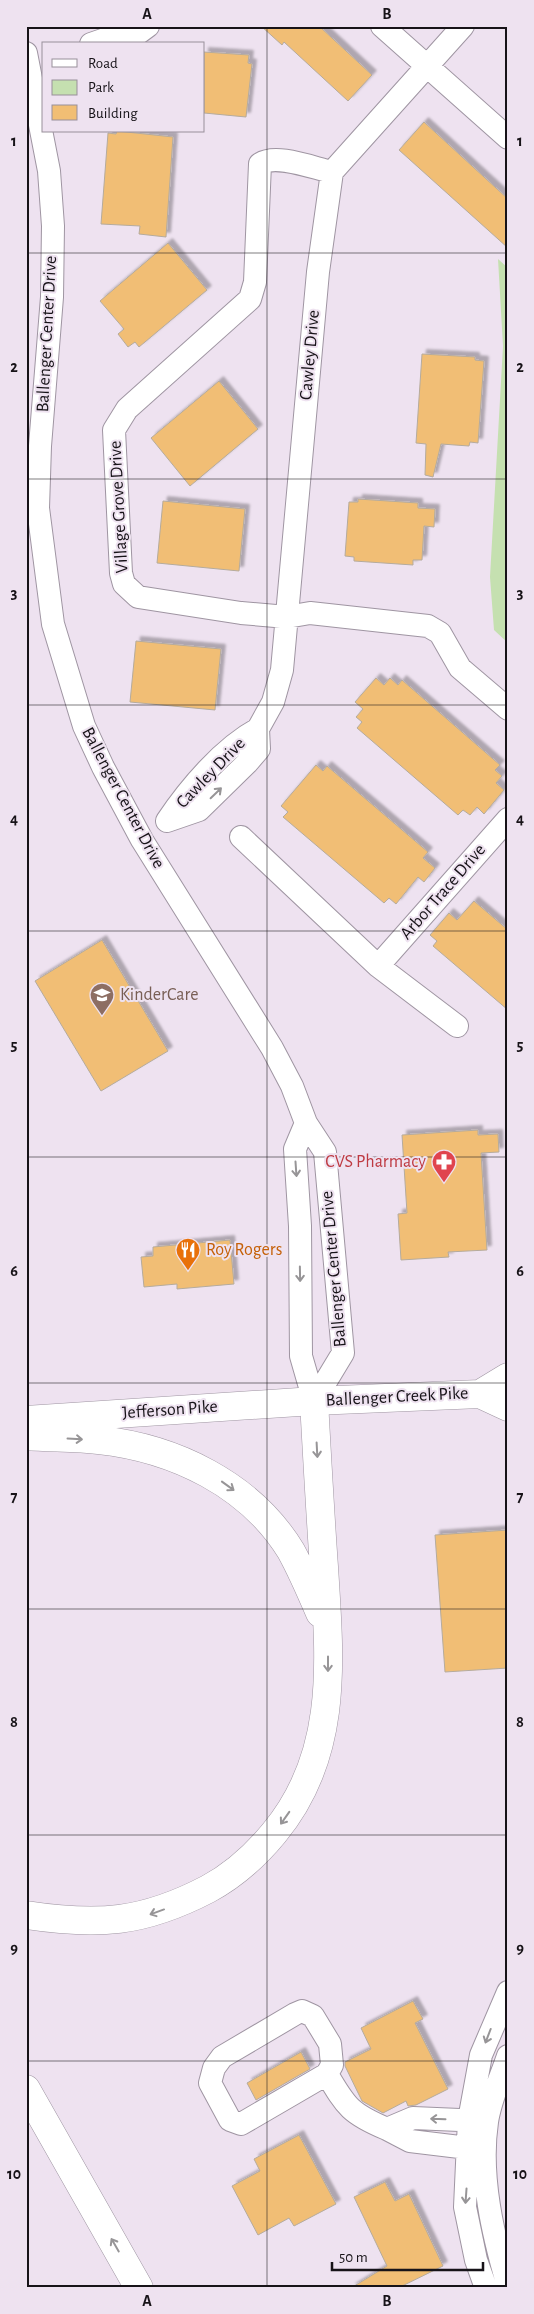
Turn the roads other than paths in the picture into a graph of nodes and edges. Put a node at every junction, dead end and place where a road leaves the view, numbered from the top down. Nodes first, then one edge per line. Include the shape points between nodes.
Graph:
1 (382, 26) edge
2 (463, 26) edge
3 (138, 33) edge
4 (97, 42) edge
5 (33, 62) edge
6 (427, 67) junction
7 (42, 123) edge
8 (43, 132) edge
9 (508, 138) edge
10 (332, 172) junction
11 (287, 617) junction
12 (508, 710) edge
13 (508, 819) edge
14 (241, 837) dead end
15 (142, 840) junction
16 (378, 966) junction
17 (457, 1026) dead end
18 (306, 1123) junction
19 (508, 1377) edge
20 (480, 1394) junction
21 (314, 1401) junction
22 (508, 1407) edge
23 (26, 1420) edge
24 (26, 1436) edge
25 (328, 1633) junction
26 (26, 1915) edge
27 (508, 1992) edge
28 (508, 2056) edge
29 (327, 2074) junction
30 (26, 2090) edge
31 (478, 2120) junction
32 (387, 2129) junction
33 (476, 2147) junction
34 (508, 2286) edge
35 (139, 2288) edge
36 (486, 2288) edge

1 - 6 street
2 - 6 street
3 - 4 street via 117,35
5 - 7 street, Ballenger Center Drive
6 - 9 street
6 - 10 street
8 - 15 street, Ballenger Center Drive via 53,226 52,297 38,508 46,582 53,624 84,726
10 - 11 street, Cawley Drive via 318,272
10 - 11 street, Village Grove Drive via 276,159 260,164 255,282 250,299 127,409 114,430 124,584 138,597
11 - 12 street, Village Grove Drive via 310,613 428,626 440,632 460,668
11 - 15 street, Cawley Drive via 282,670 273,702 258,729 239,740 182,798 167,821
13 - 16 street, Arbor Trace Drive
14 - 16 street
15 - 18 street, Ballenger Center Drive via 272,1048 292,1086
16 - 17 street
18 -> 21 street, Ballenger Center Drive via 295,1149 300,1226 301,1356
18 - 21 street, Ballenger Center Drive via 325,1152 343,1353
19 - 20 main road, Ballenger Creek Pike
20 - 21 main road, Ballenger Creek Pike
20 - 22 main road, Ballenger Creek Pike
21 - 23 main road, Jefferson Pike
21 -> 25 main road
24 -> 25 main road via 99,1440 141,1447 178,1458 211,1474 266,1520 290,1550
25 -> 26 main road via 327,1698 319,1748 305,1786 285,1819 258,1851 228,1878 151,1914 111,1922 68,1922
27 -> 31 street via 481,2055
28 - 31 street
29 - 29 street via 241,2124 230,2120 210,2083 214,2068 222,2057 302,2011 313,2016 330,2044 332,2065
29 - 32 street via 344,2103 366,2120
35 -> 30 main road
31 -> 32 street via 413,2118
31 - 33 street
32 - 33 street via 410,2141
33 - 34 street
33 -> 36 street via 465,2208 476,2260

